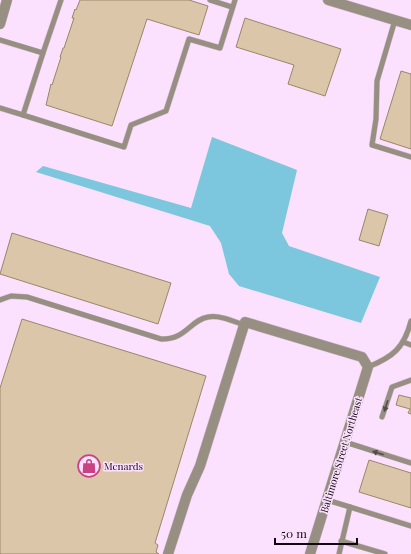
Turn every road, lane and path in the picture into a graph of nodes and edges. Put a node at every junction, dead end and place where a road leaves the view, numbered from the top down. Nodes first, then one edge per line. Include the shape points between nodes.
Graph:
1 (7, 0) edge
2 (61, 0) edge
3 (210, 0) edge
4 (235, 0) edge
5 (328, 0) edge
6 (232, 7) junction
7 (395, 20) junction
8 (0, 24) edge
9 (411, 25) edge
10 (0, 40) edge
11 (43, 53) junction
12 (0, 108) edge
13 (23, 116) junction
14 (411, 157) edge
15 (0, 300) edge
16 (411, 321) edge
17 (244, 325) junction
18 (403, 342) junction
19 (411, 345) edge
20 (368, 367) junction
21 (411, 380) edge
22 (382, 417) dead end
23 (345, 442) junction
24 (411, 464) edge
25 (327, 500) junction
26 (350, 507) junction
27 (411, 526) edge
28 (341, 541) junction
29 (168, 554) edge
30 (310, 554) edge
31 (339, 554) edge
32 (385, 554) edge

1 - 8 street
2 - 11 lane
3 - 6 lane
4 - 6 lane
5 - 7 street
6 - 13 lane via 220,48 189,39 166,111 131,125 124,147
7 - 9 street
7 - 14 lane via 377,81 372,145
10 - 11 lane
11 - 13 lane
12 - 13 lane
15 - 17 lane via 12,296 27,297 161,339 176,337 207,317 223,318
16 - 18 lane
17 - 20 street via 245,322 362,357
17 - 29 street via 200,466 186,495
18 - 19 lane
18 - 20 lane via 396,352 385,360
20 - 23 street, Baltimore Street Northeast
21 -> 22 lane via 392,387
24 -> 23 lane
23 - 25 street, Baltimore Street Northeast
25 - 26 lane
25 - 30 street, Baltimore Street Northeast
26 - 27 lane
26 - 28 lane
28 - 31 lane
28 - 32 lane

